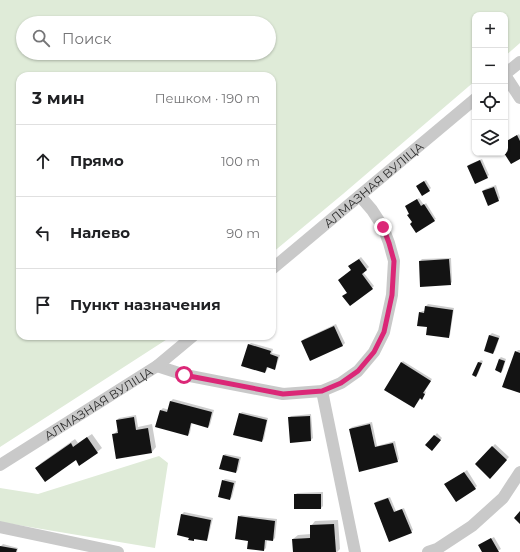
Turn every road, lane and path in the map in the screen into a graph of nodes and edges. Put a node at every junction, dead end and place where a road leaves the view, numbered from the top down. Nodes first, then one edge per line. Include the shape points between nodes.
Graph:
1 (520, 62) edge
2 (508, 72) edge
3 (508, 79) edge
4 (520, 98) edge
5 (472, 102) edge
6 (360, 196) junction
7 (276, 266) edge
8 (187, 340) edge
9 (157, 366) junction
10 (322, 391) junction
11 (0, 465) edge
12 (520, 472) edge
13 (0, 528) edge
14 (118, 552) edge
15 (355, 552) edge
16 (428, 552) edge

1 - 2 street
3 - 4 street
5 - 6 street, АЛМАЗНАЯ ВУЛІЦА
6 - 7 street, АЛМАЗНАЯ ВУЛІЦА
6 - 10 street via 383,227 389,243 394,261 392,295 384,332 374,352 358,371 341,383
8 - 9 street, АЛМАЗНАЯ ВУЛІЦА
9 - 10 street via 184,375 283,394
9 - 11 street, АЛМАЗНАЯ ВУЛІЦА
10 - 15 street
12 - 16 street via 503,498 472,526
13 - 14 street

